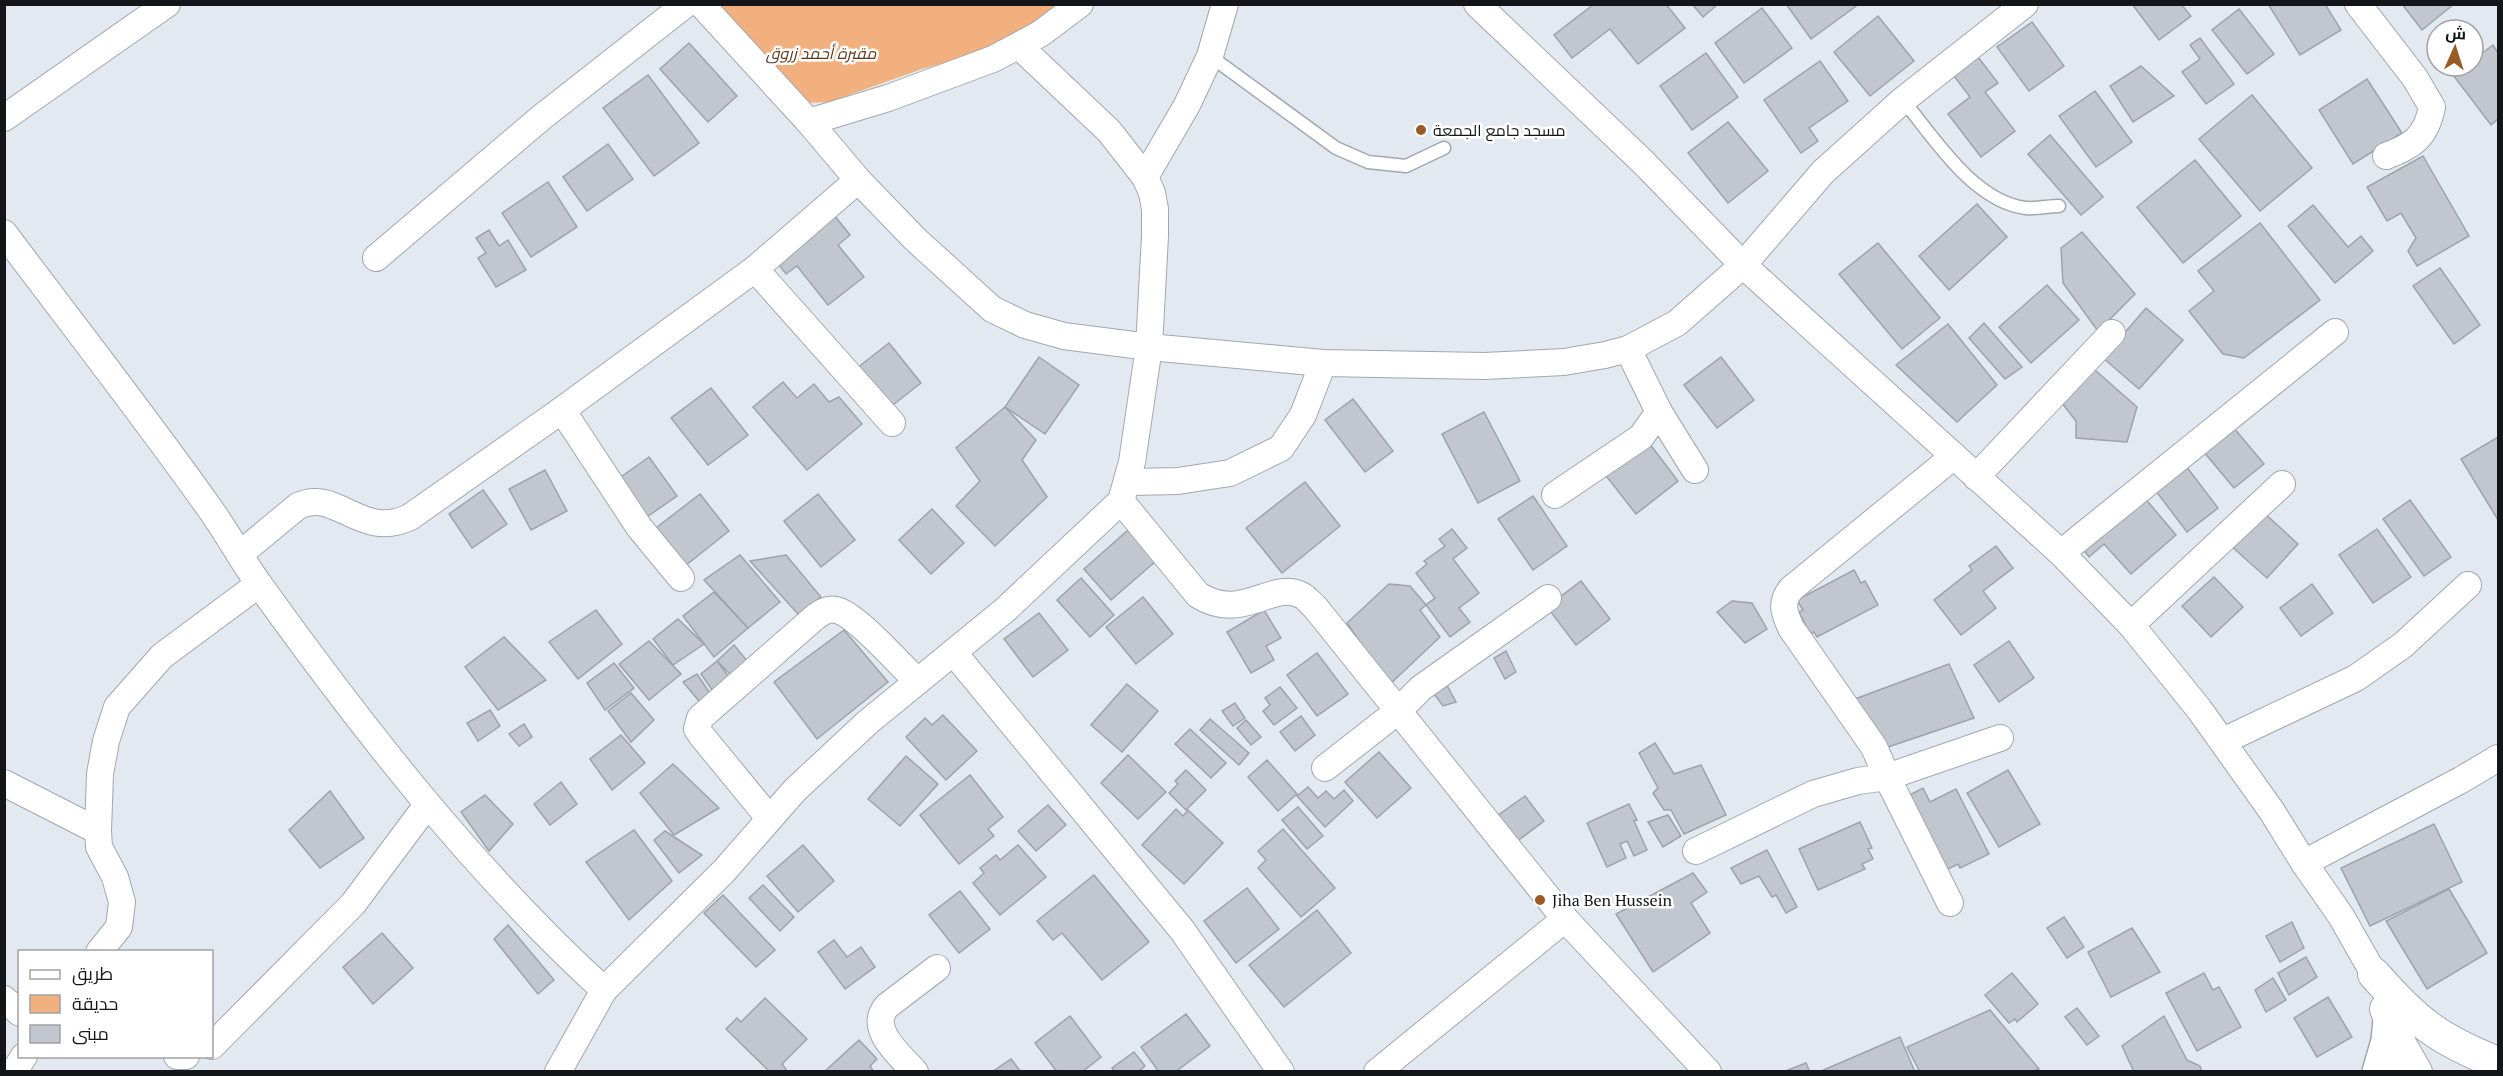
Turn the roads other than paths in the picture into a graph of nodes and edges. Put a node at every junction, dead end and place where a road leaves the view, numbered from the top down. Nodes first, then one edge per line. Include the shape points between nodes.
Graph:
1 (167, 4) edge
2 (686, 4) edge
3 (701, 4) edge
4 (1080, 4) edge
5 (1225, 4) edge
6 (1477, 4) edge
7 (2025, 4) edge
8 (2358, 4) edge
9 (1019, 46) junction
10 (1210, 56) junction
11 (1903, 100) junction
12 (4, 118) edge
13 (809, 122) junction
14 (1444, 148) dead end
15 (2386, 156) dead end
16 (1145, 177) junction
17 (858, 180) junction
18 (2059, 206) dead end
19 (4, 233) edge
20 (376, 258) dead end
21 (1743, 265) junction
22 (755, 269) junction
23 (2335, 332) dead end
24 (2112, 333) dead end
25 (1149, 347) junction
26 (1628, 349) junction
27 (1323, 363) junction
28 (562, 410) junction
29 (1659, 412) junction
30 (892, 423) dead end
31 (1954, 456) junction
32 (1695, 470) dead end
33 (1976, 477) junction
34 (2282, 484) dead end
35 (1125, 492) junction
36 (1555, 495) dead end
37 (2061, 553) junction
38 (240, 554) junction
39 (681, 578) dead end
40 (259, 584) junction
41 (2468, 585) dead end
42 (1548, 598) dead end
43 (2131, 625) junction
44 (954, 653) junction
45 (917, 681) junction
46 (1398, 711) junction
47 (2000, 738) dead end
48 (2223, 741) junction
49 (2499, 758) edge
50 (1325, 768) dead end
51 (1887, 777) junction
52 (4, 783) edge
53 (427, 805) junction
54 (769, 818) junction
55 (98, 831) junction
56 (1696, 851) dead end
57 (2304, 863) junction
58 (1950, 903) dead end
59 (1565, 919) junction
60 (100, 950) edge
61 (937, 968) dead end
62 (2374, 974) junction
63 (604, 990) junction
64 (4, 999) edge
65 (18, 1011) edge
66 (2390, 1020) junction
67 (213, 1045) edge
68 (22, 1058) edge
69 (2499, 1063) edge
70 (4, 1070) edge
71 (12, 1071) edge
72 (558, 1071) edge
73 (915, 1071) edge
74 (1281, 1071) edge
75 (1377, 1071) edge
76 (1708, 1071) edge
77 (2379, 1071) edge
78 (2416, 1071) edge

1 - 12 street
2 - 20 street via 542,117
3 - 13 street
4 - 9 street
5 - 10 street
6 - 21 street via 1643,162
7 - 11 street
8 - 15 street via 2415,78 2432,107 2423,133 2409,147
9 - 13 street via 888,98
9 - 16 street via 1109,131
10 - 14 lane via 1336,148 1368,162 1406,166
10 - 16 street
11 - 18 lane via 1957,165 1993,198 2026,208
11 - 21 street via 1823,172
13 - 17 street
16 - 25 street via 1155,209
17 - 22 street
17 - 25 street via 992,309 1025,325 1064,336
19 - 38 street
21 - 26 street via 1677,323
21 - 31 street
22 - 28 street
22 - 30 street
23 - 37 street
24 - 33 street
25 - 27 street
25 - 35 street
26 - 27 street via 1564,362 1484,366
26 - 29 street
27 - 35 street via 1303,416 1281,448 1230,473
28 - 38 street via 396,524 378,524 324,503 307,502
28 - 39 street via 639,527
29 - 32 street
29 - 36 street via 1641,437
31 - 33 street
31 - 51 street via 1791,589 1783,606 1791,628 1874,747
33 - 37 street
34 - 43 street
35 - 44 street via 1005,610
35 - 46 street via 1198,595 1210,603 1230,606 1287,592 1301,595 1315,607
37 - 43 street
38 - 40 street
40 - 53 street
40 - 55 street via 162,656 117,707 99,774
41 - 48 street via 2403,645 2370,669
42 - 46 street via 1421,688
43 - 48 street
44 - 45 street
44 - 74 street via 1182,930
45 - 54 street via 868,722
45 - 54 street via 850,615 827,610 700,718 697,729 701,735
46 - 50 street
46 - 59 street
47 - 51 street
48 - 57 street
49 - 57 street
51 - 56 street via 1813,794
51 - 58 street
52 - 55 street
53 - 63 street via 572,961
53 - 67 street via 353,904
54 - 63 street via 724,871
55 - 60 street via 99,847 115,877 122,902 119,927
57 - 62 street via 2341,916
59 - 75 street
59 - 76 street
61 - 73 street via 881,1013 880,1026 886,1038
62 - 66 street
62 - 69 street via 2418,1021 2439,1036
63 - 72 street
64 - 65 street
66 - 77 main road
66 - 78 street
68 - 71 street
70 - 71 street

